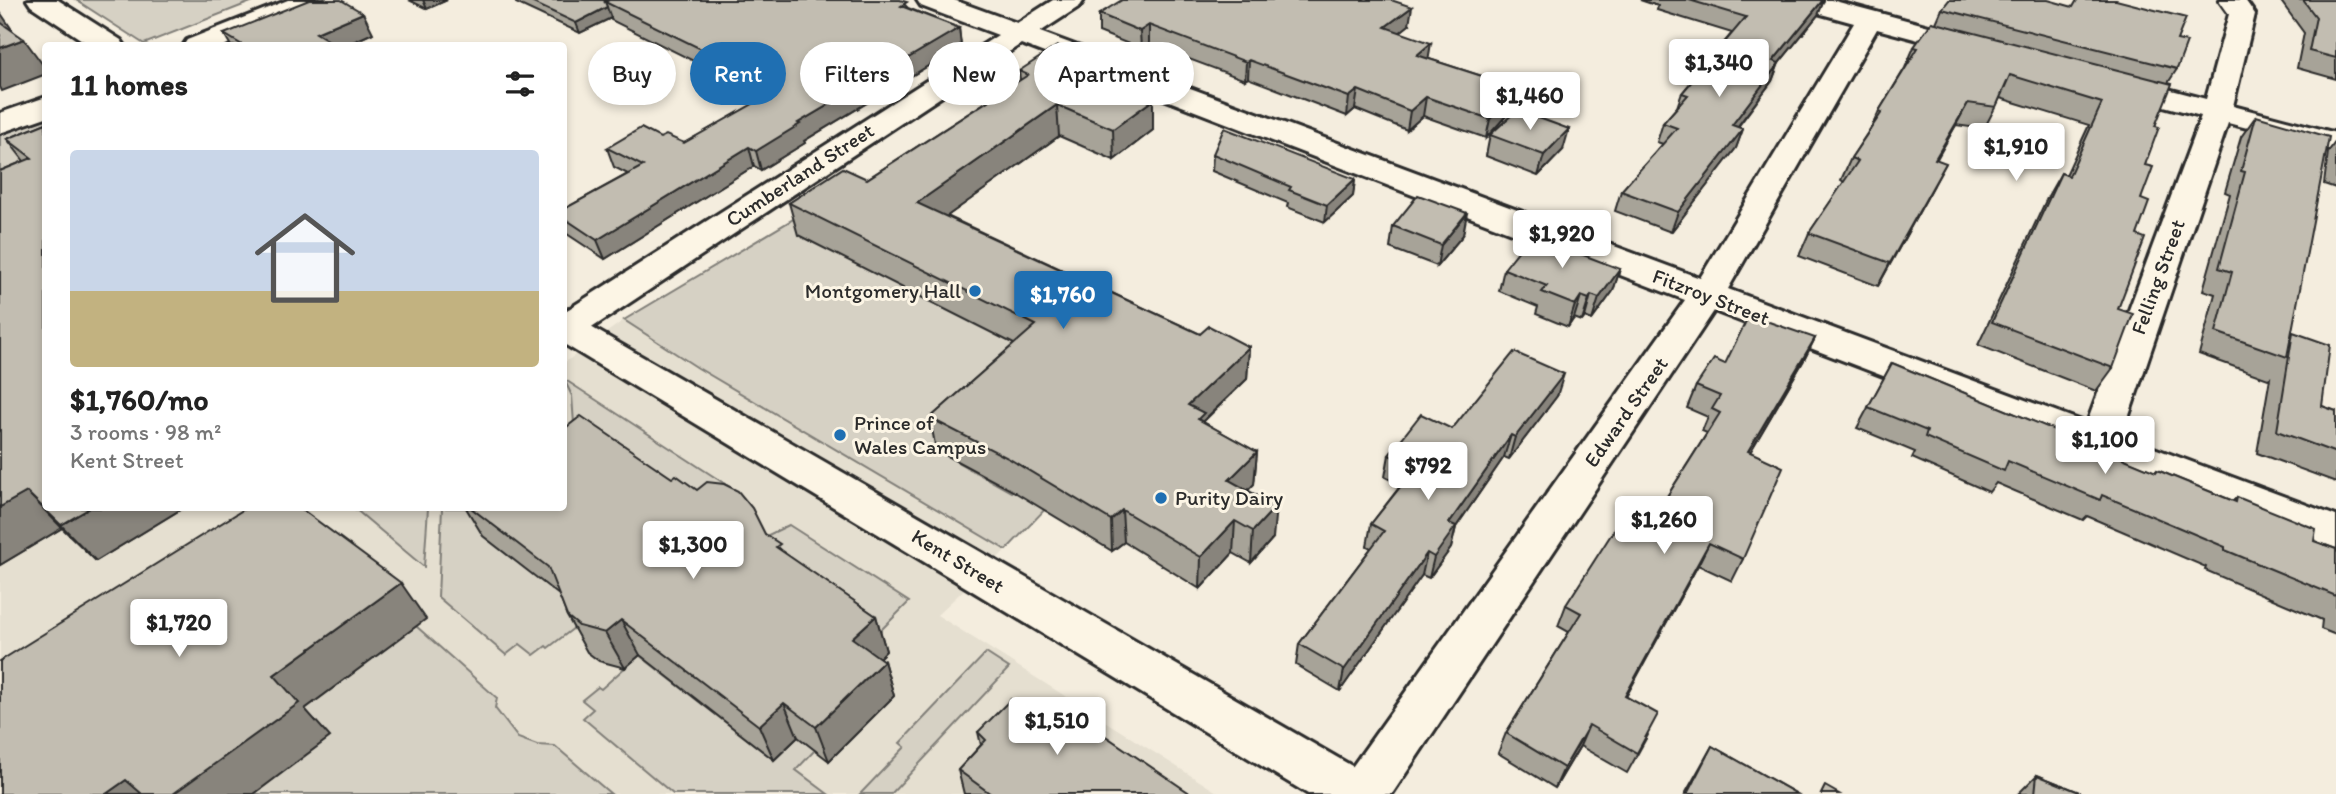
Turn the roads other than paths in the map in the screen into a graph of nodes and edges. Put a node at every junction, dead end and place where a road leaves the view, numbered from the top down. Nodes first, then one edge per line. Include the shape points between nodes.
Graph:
1 (40, 0) edge
2 (311, 0) edge
3 (930, 0) edge
4 (1071, 0) edge
5 (1801, 0) edge
6 (2232, 0) edge
7 (1870, 18) junction
8 (1018, 32) junction
9 (105, 42) edge
10 (207, 42) edge
11 (2003, 54) edge
12 (2083, 76) edge
13 (42, 108) edge
14 (2217, 111) junction
15 (0, 124) edge
16 (2336, 142) edge
17 (1707, 295) junction
18 (567, 326) edge
19 (567, 330) edge
20 (2099, 442) junction
21 (2336, 533) edge
22 (1353, 794) edge
23 (1363, 794) edge

1 - 9 street
2 - 10 street
3 - 8 street, Fitzroy Street
4 - 8 street, Cumberland Street
5 - 7 street
6 - 14 street, Felling Street via 2242,13
7 - 11 street
7 - 17 street, Edward Street
8 - 17 street, Fitzroy Street
8 - 18 street, Cumberland Street
12 - 14 street
13 - 15 street
14 - 16 street
14 - 20 street, Felling Street
17 - 20 street, Fitzroy Street
17 - 23 street, Edward Street
19 - 22 street, Kent Street
20 - 21 street, Fitzroy Street

